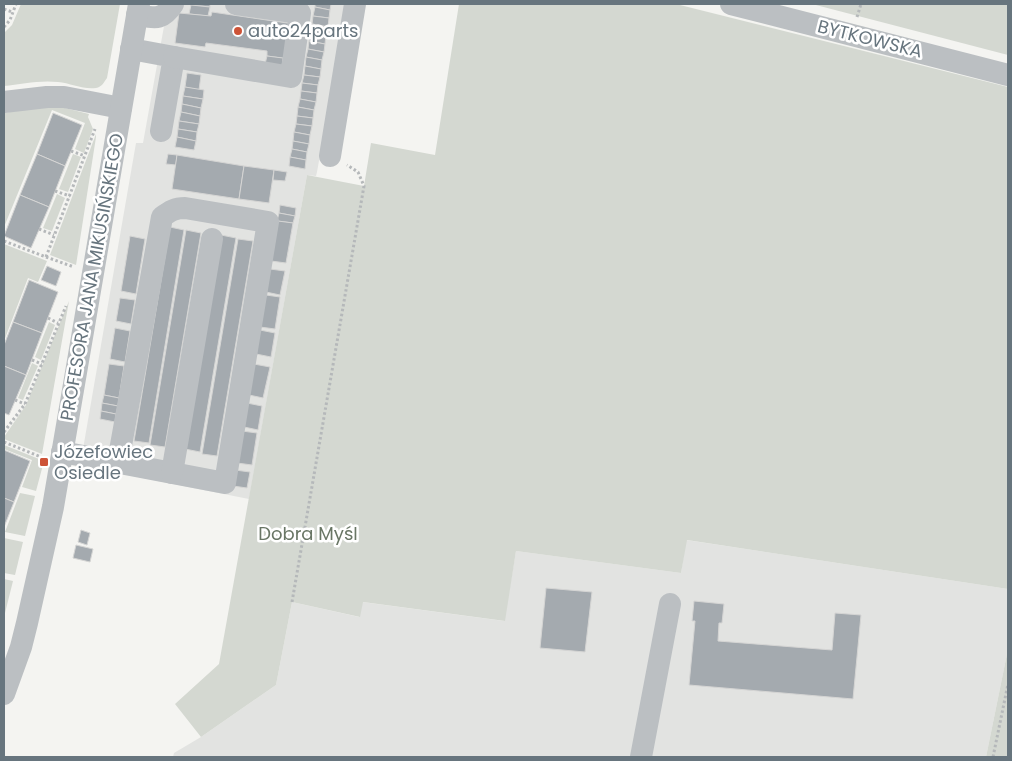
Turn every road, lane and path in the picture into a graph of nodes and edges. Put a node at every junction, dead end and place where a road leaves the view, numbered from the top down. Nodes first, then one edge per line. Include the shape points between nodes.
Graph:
1 (16, 4) edge
2 (173, 4) edge
3 (236, 4) edge
4 (355, 4) edge
5 (731, 4) edge
6 (4, 9) edge
7 (138, 9) edge
8 (12, 12) junction
9 (4, 27) edge
10 (131, 49) junction
11 (174, 57) junction
12 (1008, 75) edge
13 (4, 102) edge
14 (121, 108) junction
15 (96, 128) dead end
16 (161, 131) dead end
17 (72, 151) dead end
18 (85, 156) junction
19 (330, 156) joint
20 (55, 191) dead end
21 (70, 196) junction
22 (39, 229) dead end
23 (54, 235) junction
24 (212, 239) dead end
25 (4, 241) edge
26 (46, 257) junction
27 (77, 268) dead end
28 (68, 300) dead end
29 (48, 318) dead end
30 (58, 323) junction
31 (32, 360) dead end
32 (42, 364) junction
33 (15, 400) dead end
34 (25, 404) junction
35 (4, 432) edge
36 (4, 442) edge
37 (53, 455) junction
38 (118, 462) junction
39 (172, 473) junction
40 (292, 602) dead end
41 (670, 604) dead end
42 (8, 666) edge
43 (1008, 684) edge
44 (4, 694) edge
45 (641, 757) edge
46 (993, 757) edge

1 - 8 path
2 - 7 street via 157,18
3 - 11 street via 300,13 291,77
4 - 19 street
5 - 12 street, BYTKOWSKA
6 - 8 path
7 - 10 street, PROFESORA JANA MIKUSIŃSKIEGO
8 - 9 path
10 - 11 street
10 - 14 street, PROFESORA JANA MIKUSIŃSKIEGO
11 - 16 street
13 - 14 street via 47,96
14 - 37 street, PROFESORA JANA MIKUSIŃSKIEGO
15 - 18 path
17 - 18 path
18 - 21 path
19 - 40 path via 335,162 351,166 358,172 364,186
20 - 21 path
21 - 23 path
22 - 23 path
23 - 26 path
24 - 39 street
25 - 26 path
26 - 27 path
28 - 30 path
29 - 30 path
30 - 32 path
31 - 32 path
32 - 34 path
33 - 34 path
34 - 35 path
36 - 37 path
37 - 38 street
37 - 42 street, PROFESORA JANA MIKUSIŃSKIEGO via 49,525 27,623
38 - 39 street
38 - 39 street via 162,217 169,211 185,208 268,222 225,483
41 - 45 street
42 - 44 street, PROFESORA JANA MIKUSIŃSKIEGO
43 - 46 path

